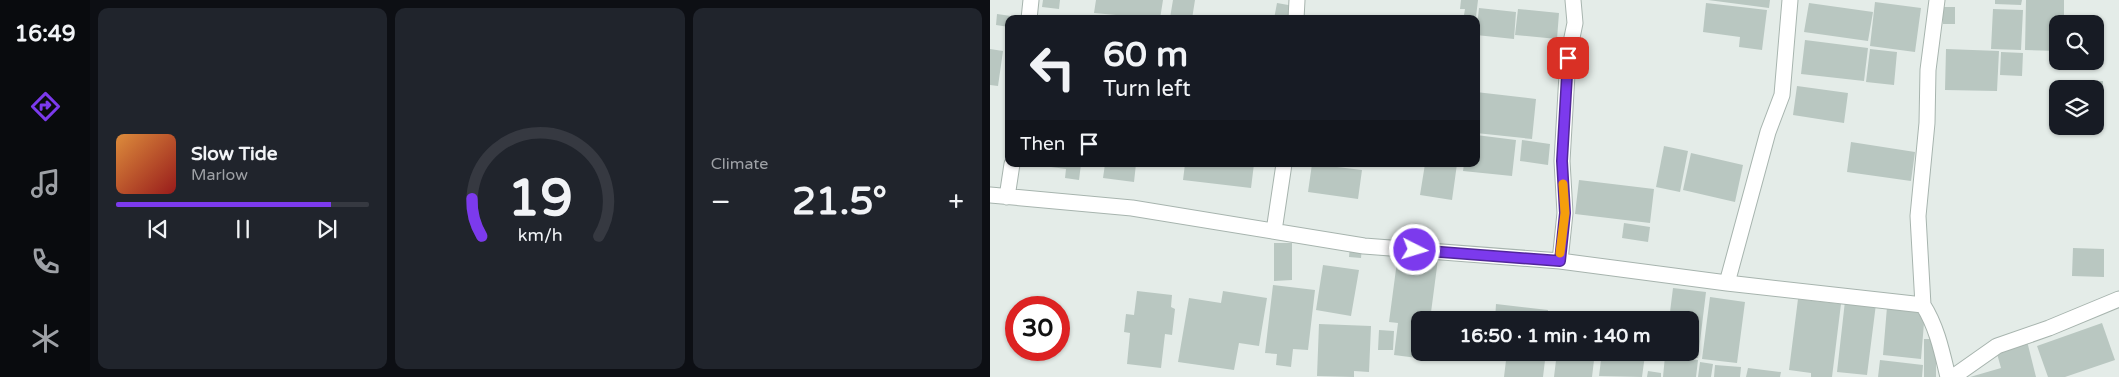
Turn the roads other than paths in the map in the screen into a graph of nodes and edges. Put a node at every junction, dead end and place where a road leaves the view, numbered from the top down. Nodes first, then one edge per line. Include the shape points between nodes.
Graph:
1 (1031, 0) edge
2 (1297, 0) edge
3 (1573, 0) edge
4 (1790, 0) edge
5 (1937, 0) edge
6 (1029, 15) edge
7 (1296, 15) edge
8 (1012, 167) edge
9 (1284, 167) edge
10 (990, 195) edge
11 (1007, 197) junction
12 (1274, 231) junction
13 (1560, 261) junction
14 (1727, 284) junction
15 (2117, 304) edge
16 (1924, 305) junction
17 (1948, 377) edge
18 (1953, 377) edge

1 - 6 street
2 - 7 street
3 - 13 street via 1575,23 1568,58 1562,161 1565,213
4 - 14 street via 1782,95 1768,132
5 - 16 street via 1928,70 1918,216
8 - 11 street
9 - 12 street
10 - 11 street
11 - 12 street via 1132,208
12 - 13 street via 1364,246
13 - 14 street
14 - 16 street
15 - 18 street via 1997,346
16 - 17 street via 1942,347

